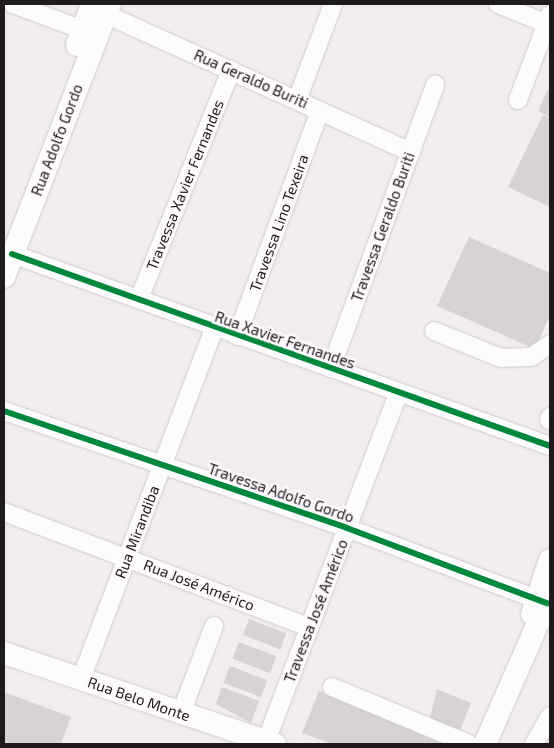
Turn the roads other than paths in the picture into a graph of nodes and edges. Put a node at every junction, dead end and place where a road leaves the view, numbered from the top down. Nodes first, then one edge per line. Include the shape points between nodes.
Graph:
1 (13, 4) edge
2 (333, 4) edge
3 (498, 4) edge
4 (100, 7) edge
5 (549, 21) edge
6 (90, 32) junction
7 (231, 70) junction
8 (435, 85) dead end
9 (297, 100) junction
10 (518, 100) dead end
11 (320, 111) junction
12 (411, 152) junction
13 (4, 234) edge
14 (12, 254) junction
15 (4, 277) edge
16 (139, 299) junction
17 (214, 328) junction
18 (434, 331) dead end
19 (237, 336) junction
20 (550, 344) edge
21 (330, 368) junction
22 (398, 394) junction
23 (4, 411) edge
24 (550, 446) edge
25 (162, 466) junction
26 (4, 512) edge
27 (347, 528) junction
28 (128, 558) junction
29 (550, 560) edge
30 (544, 600) edge
31 (214, 626) dead end
32 (309, 627) junction
33 (4, 653) edge
34 (81, 679) junction
35 (332, 687) dead end
36 (181, 713) junction
37 (550, 716) edge
38 (269, 743) edge
39 (469, 744) edge
40 (485, 744) edge
41 (534, 744) edge

1 - 6 street
2 - 9 street
3 - 5 street
4 - 6 main road, Rua Adolfo Gordo
4 - 7 street, Rua Geraldo Buriti
5 - 10 street
6 - 13 main road, Rua Adolfo Gordo
6 - 14 main road, Rua Adolfo Gordo
7 - 9 street, Rua Geraldo Buriti
7 - 16 street, Travessa Xavier Fernandes
8 - 12 street, Travessa Geraldo Buriti
9 - 11 street, Rua Geraldo Buriti
11 - 12 street, Rua Geraldo Buriti
11 - 19 street, Travessa Lino Texeira
12 - 21 street, Travessa Geraldo Buriti
14 - 15 main road, Rua Adolfo Gordo
14 - 16 street, Rua Xavier Fernandes
16 - 17 street, Rua Xavier Fernandes
17 - 19 street, Rua Xavier Fernandes
17 - 25 street, Rua Mirandiba
18 - 20 street via 501,358 530,357
19 - 21 street, Rua Xavier Fernandes
21 - 22 street, Rua Xavier Fernandes
22 - 24 street, Rua Xavier Fernandes
22 - 27 street, Travessa José Américo
23 - 25 street, Travessa Adolfo Gordo
25 - 27 street, Travessa Adolfo Gordo
25 - 28 street, Rua Mirandiba
26 - 28 street, Rua José Américo
27 - 30 street, Travessa Adolfo Gordo
27 - 32 street, Travessa José Américo
28 - 32 street, Rua José Américo
28 - 34 street, Rua Mirandiba
29 - 30 main road
30 - 40 main road
31 - 36 street
32 - 38 street, Travessa José Américo
33 - 34 main road, Rua Belo Monte
34 - 36 main road, Rua Belo Monte
35 - 39 street
36 - 38 main road, Rua Belo Monte
37 - 41 street

